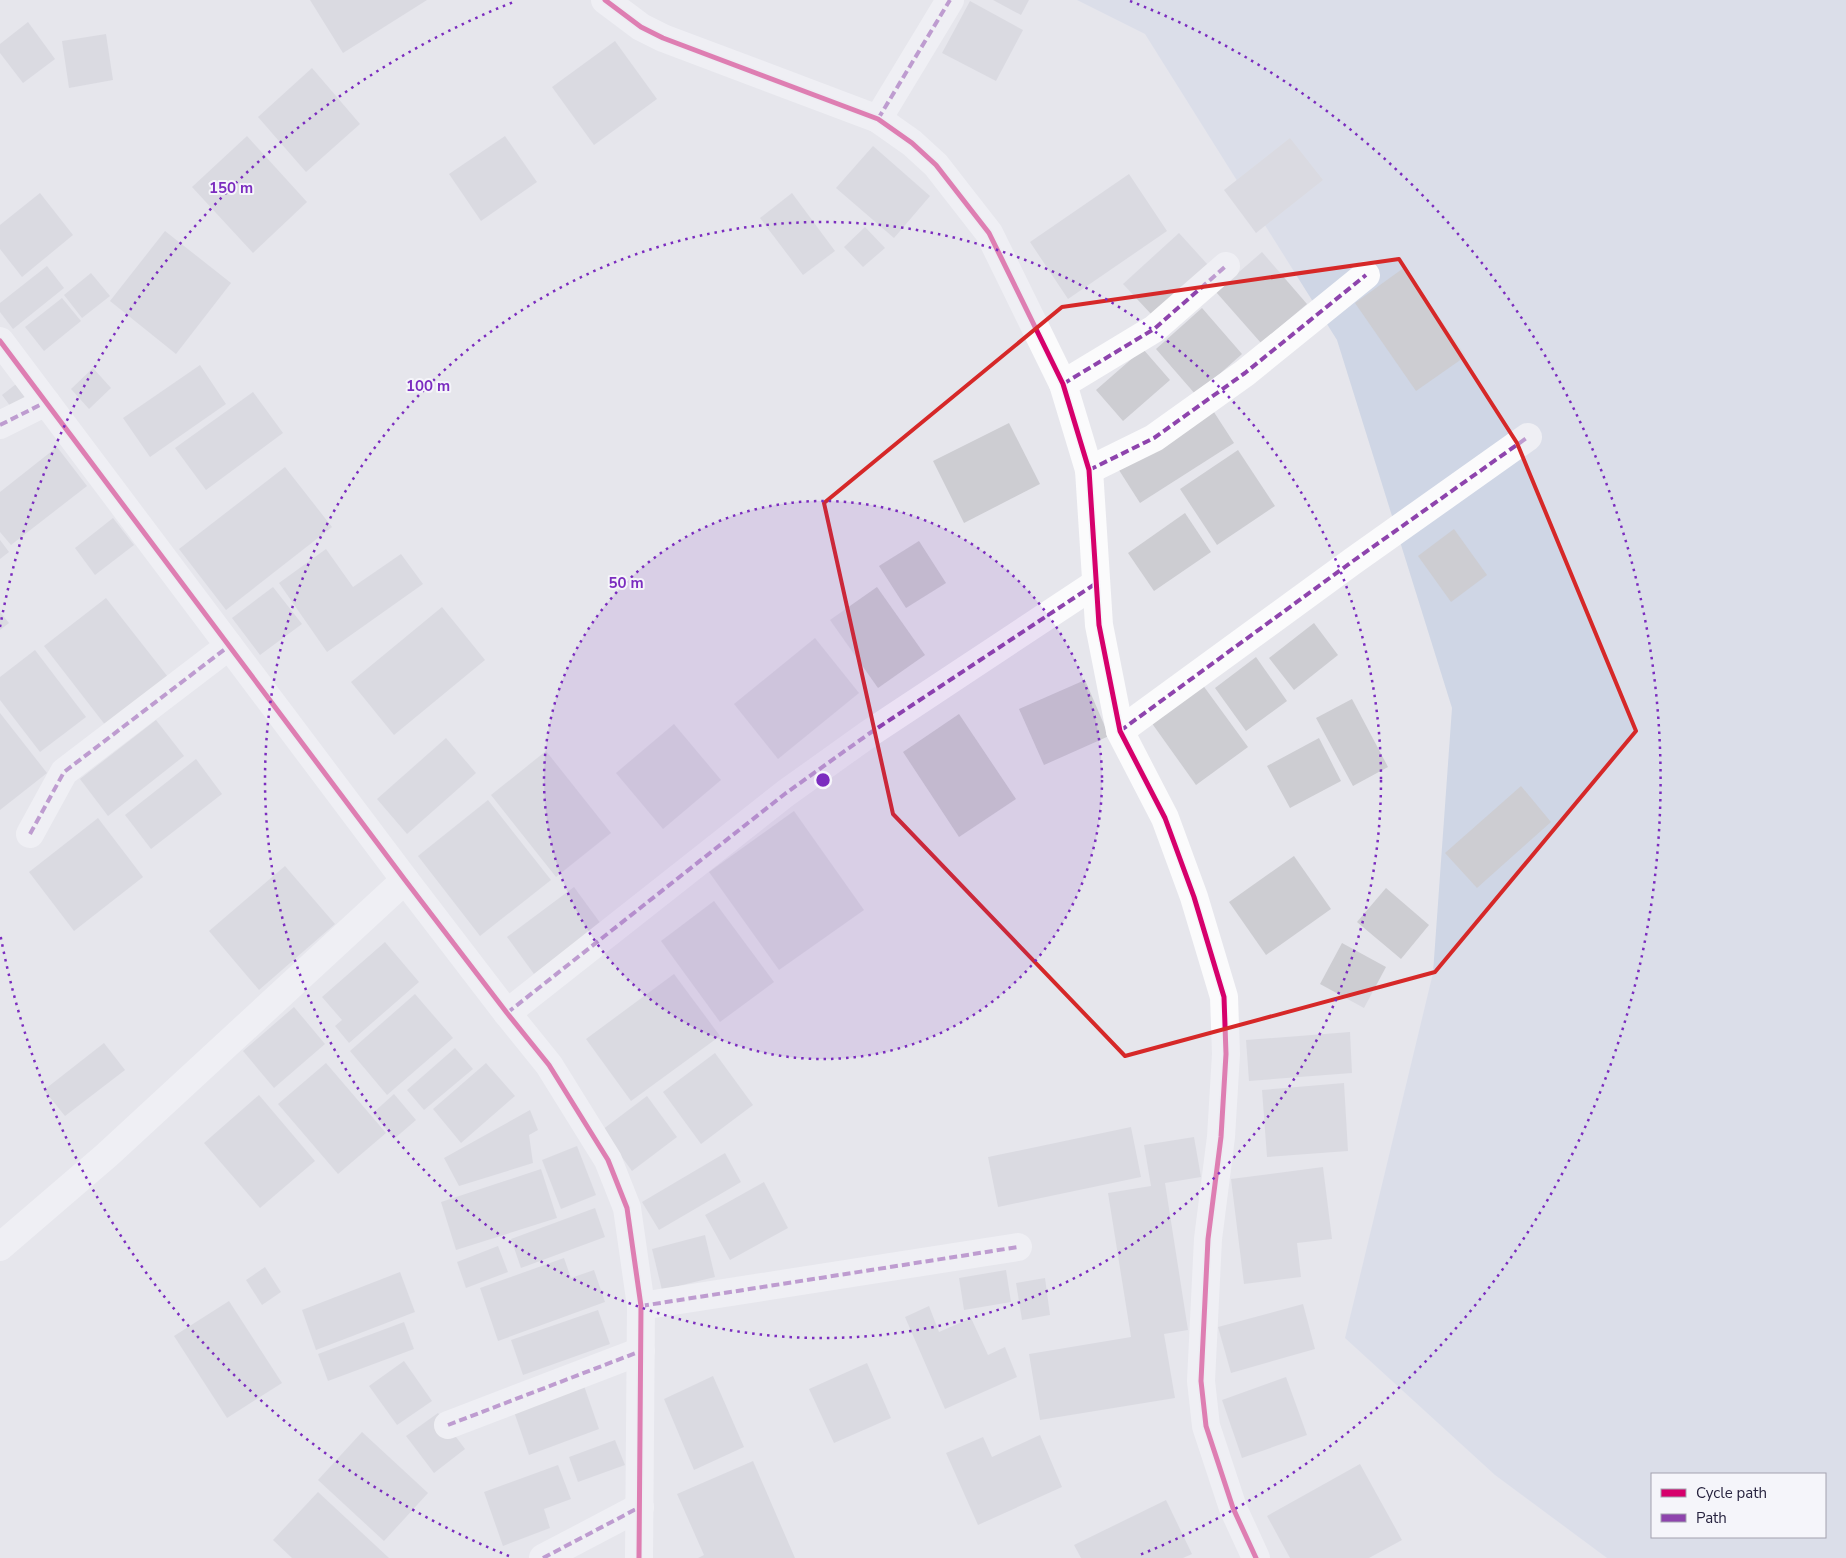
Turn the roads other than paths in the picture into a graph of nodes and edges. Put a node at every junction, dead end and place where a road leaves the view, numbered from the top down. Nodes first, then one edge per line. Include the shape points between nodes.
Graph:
1 (604, 0) edge
2 (950, 0) edge
3 (878, 119) junction
4 (1226, 266) dead end
5 (1366, 275) dead end
6 (0, 342) edge
7 (1063, 384) junction
8 (46, 402) junction
9 (0, 425) edge
10 (1528, 437) dead end
11 (1089, 470) junction
12 (1095, 584) junction
13 (229, 646) junction
14 (1120, 731) junction
15 (30, 834) dead end
16 (405, 880) junction
17 (506, 1014) junction
18 (0, 1247) edge
19 (1018, 1247) dead end
20 (641, 1306) junction
21 (642, 1351) junction
22 (448, 1425) dead end
23 (640, 1507) junction
24 (544, 1558) edge
25 (640, 1558) edge
26 (1256, 1558) edge

1 - 3 street via 663,38
2 - 3 street
3 - 7 street via 936,165 989,233
4 - 7 street via 1154,329
5 - 11 street via 1244,373 1154,438
6 - 8 street
7 - 11 street
8 - 9 street
8 - 13 street
10 - 14 street
11 - 12 street
12 - 14 street via 1099,625
12 - 17 street via 870,733 786,793
13 - 15 street via 64,772
13 - 16 street
14 - 26 street via 1165,818 1194,897 1224,997 1226,1054 1208,1239 1201,1381 1206,1426 1233,1508
16 - 17 street
16 - 18 street via 106,1155
17 - 20 street via 549,1065 608,1160 627,1208
19 - 20 street
20 - 21 street
21 - 22 street
21 - 23 street
23 - 24 street
23 - 25 street

